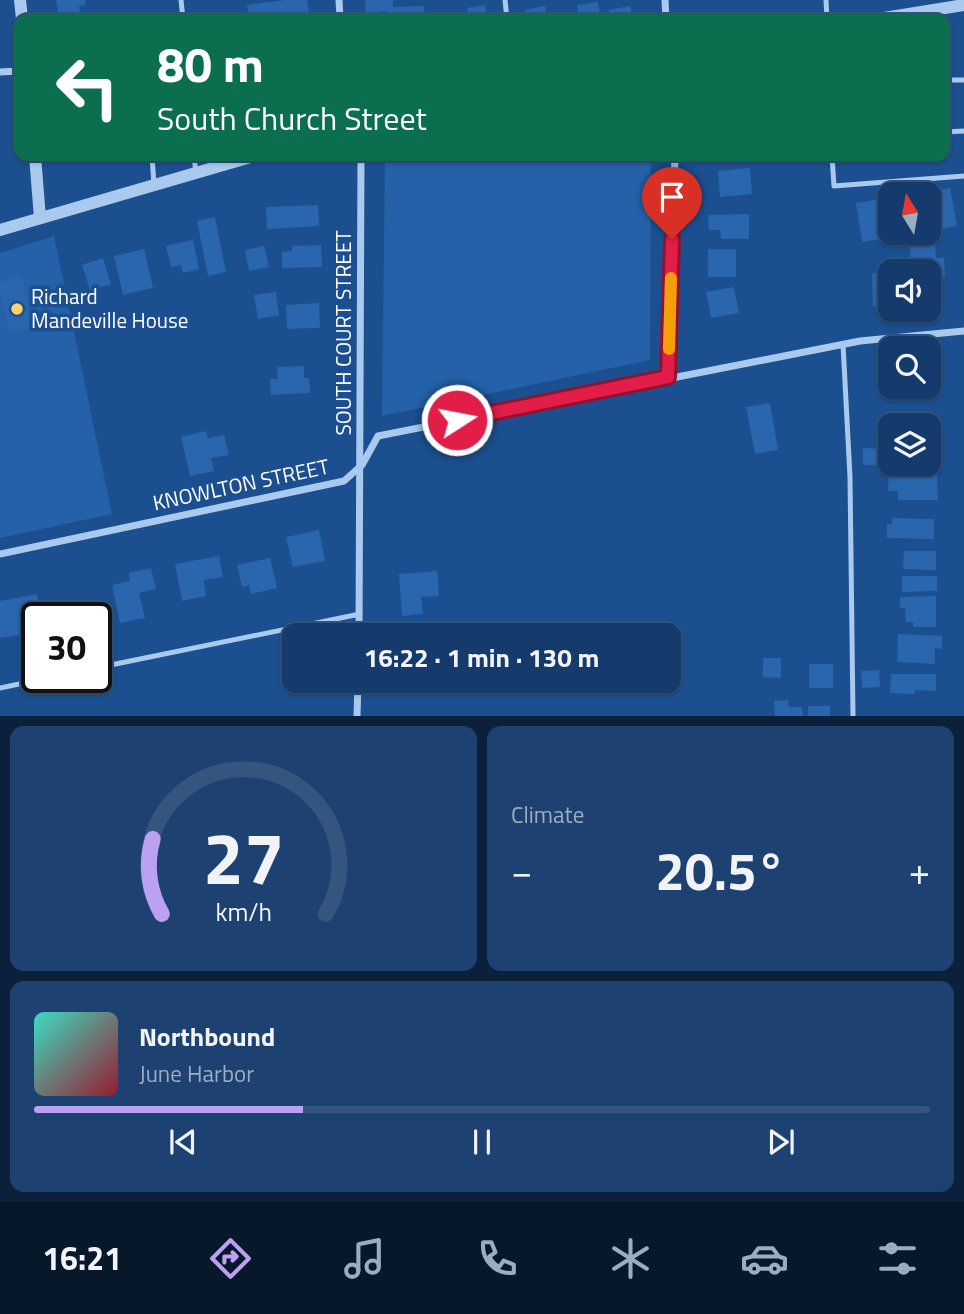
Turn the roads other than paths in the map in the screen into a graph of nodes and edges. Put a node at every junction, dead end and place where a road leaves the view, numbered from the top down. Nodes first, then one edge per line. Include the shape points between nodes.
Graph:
1 (964, 5) edge
2 (923, 14) edge
3 (34, 161) edge
4 (152, 161) edge
5 (195, 161) edge
6 (237, 161) edge
7 (361, 161) edge
8 (675, 161) edge
9 (832, 161) edge
10 (196, 173) junction
11 (964, 176) edge
12 (154, 185) junction
13 (40, 218) junction
14 (0, 230) edge
15 (964, 331) edge
16 (844, 344) junction
17 (668, 377) junction
18 (362, 465) junction
19 (0, 554) edge
20 (360, 614) junction
21 (360, 623) edge
22 (112, 665) edge
23 (21, 683) edge
24 (0, 688) edge
25 (358, 693) edge
26 (357, 716) edge
27 (853, 716) edge

1 - 2 street
3 - 13 street
4 - 12 lane
5 - 10 lane
6 - 10 street
7 - 18 street, SOUTH COURT STREET
8 - 17 street
9 - 11 lane via 834,186
10 - 12 street
12 - 13 street
13 - 14 street
15 - 16 street, KNOWLTON STREET
16 - 17 street, KNOWLTON STREET
16 - 27 lane
17 - 18 street, KNOWLTON STREET via 377,436
18 - 19 street, KNOWLTON STREET via 344,481
18 - 20 street, SOUTH COURT STREET
20 - 21 street, SOUTH COURT STREET
20 - 22 lane
23 - 24 lane
25 - 26 street

